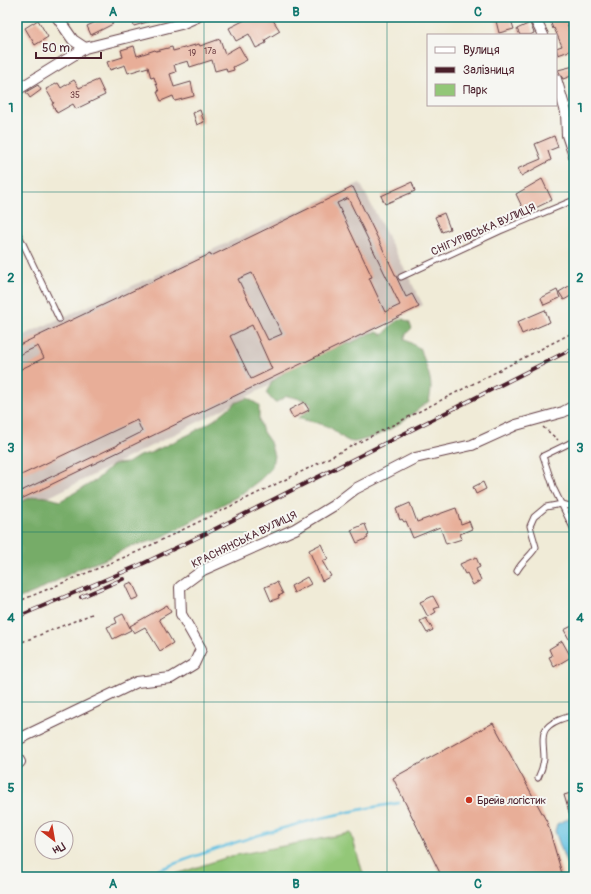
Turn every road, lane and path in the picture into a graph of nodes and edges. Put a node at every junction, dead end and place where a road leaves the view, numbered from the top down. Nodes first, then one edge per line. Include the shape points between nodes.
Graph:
1 (57, 17) edge
2 (197, 17) edge
3 (534, 17) edge
4 (542, 34) edge
5 (85, 48) junction
6 (557, 82) edge
7 (17, 90) edge
8 (574, 156) edge
9 (574, 200) edge
10 (17, 231) edge
11 (401, 277) dead end
12 (59, 319) dead end
13 (574, 332) edge
14 (574, 406) edge
15 (535, 419) junction
16 (574, 441) edge
17 (564, 446) junction
18 (562, 504) junction
19 (574, 507) edge
20 (574, 530) edge
21 (517, 571) dead end
22 (17, 602) edge
23 (92, 614) dead end
24 (17, 644) edge
25 (574, 716) edge
26 (17, 740) edge
27 (17, 757) edge
28 (17, 764) edge
29 (538, 778) dead end

1 - 5 street via 73,40
2 - 5 street via 181,24
3 - 4 street
5 - 7 street
6 - 8 street via 566,112 567,135
9 - 11 lane, СНІГУРІВСЬКА ВУЛИЦЯ
10 - 12 lane
13 - 22 path via 137,552
14 - 15 street, КРАСНЯНСЬКА ВУЛИЦЯ via 563,412
15 - 17 path
15 - 26 street, КРАСНЯНСЬКА ВУЛИЦЯ via 472,445 416,458 355,489 295,529 204,570 180,586 181,614 201,649 194,664 171,678 137,682
16 - 17 lane
17 - 18 lane via 543,456
18 - 19 lane
18 - 20 lane
18 - 21 lane via 546,507 534,517 530,526 536,547
23 - 24 path
25 - 29 lane via 553,723 545,729 543,763
27 - 28 street via 20,762

